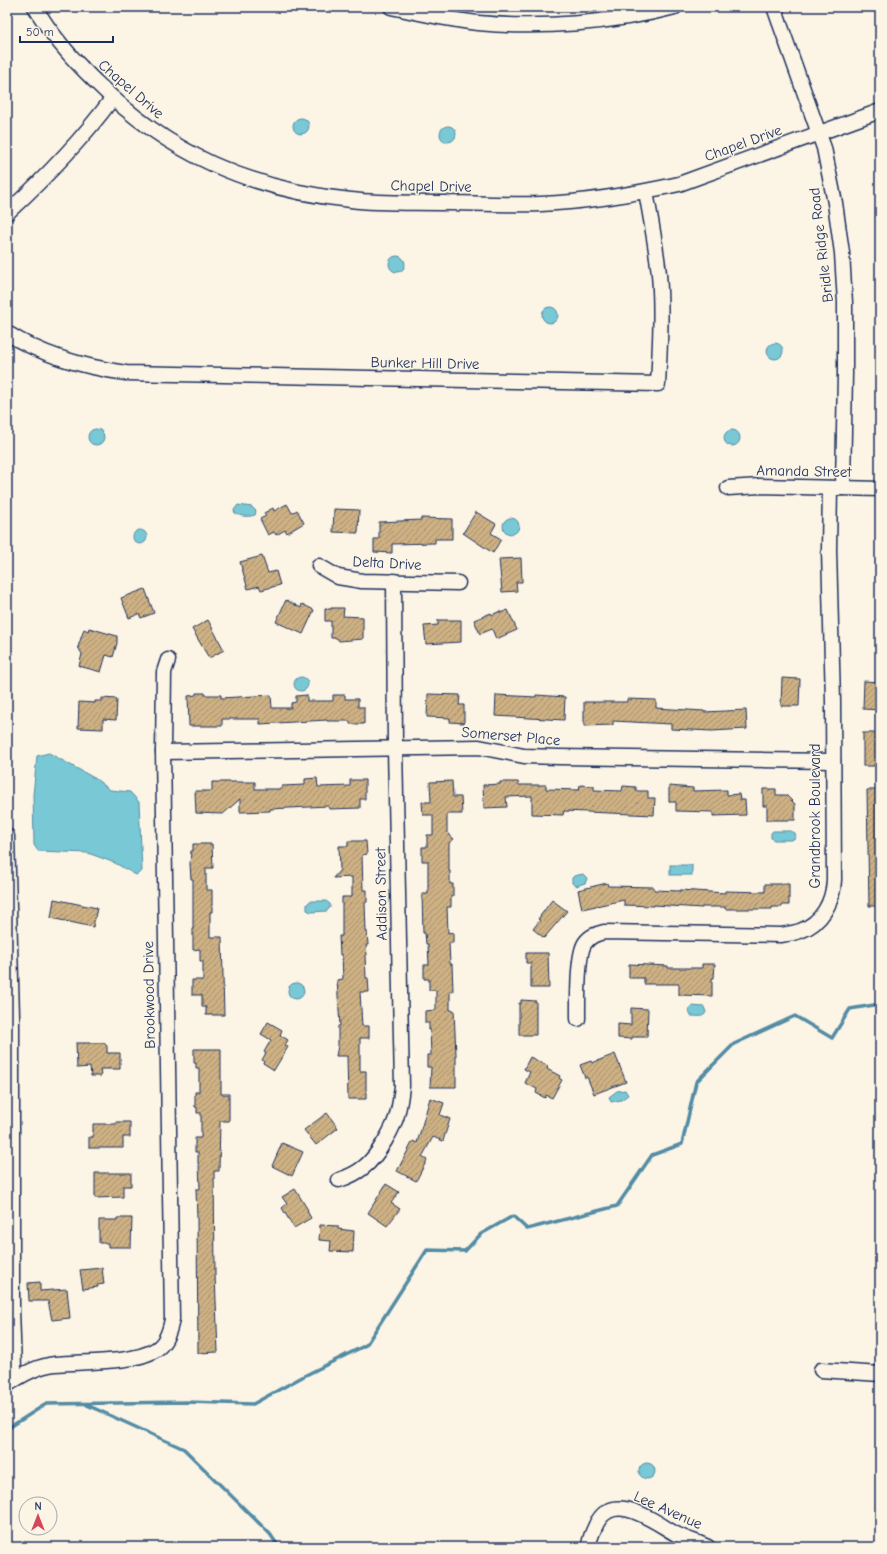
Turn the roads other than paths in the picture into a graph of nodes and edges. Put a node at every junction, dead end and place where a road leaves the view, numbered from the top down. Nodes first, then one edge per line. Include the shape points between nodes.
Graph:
1 (35, 7) edge
2 (391, 7) edge
3 (675, 7) edge
4 (774, 7) edge
5 (112, 99) junction
6 (880, 111) edge
7 (819, 134) junction
8 (646, 192) junction
9 (7, 213) edge
10 (7, 333) edge
11 (728, 488) dead end
12 (836, 488) junction
13 (880, 489) edge
14 (319, 566) dead end
15 (394, 581) junction
16 (458, 583) dead end
17 (168, 660) dead end
18 (395, 748) junction
19 (163, 752) junction
20 (833, 761) junction
21 (7, 836) edge
22 (578, 1019) dead end
23 (339, 1180) dead end
24 (821, 1370) dead end
25 (880, 1374) edge
26 (12, 1382) edge
27 (589, 1547) edge
28 (708, 1547) edge

1 - 5 street, Chapel Drive via 80,67
2 - 3 street via 442,18 512,25 615,19
4 - 7 street, Bridle Ridge Road
5 - 8 street, Chapel Drive via 149,128 209,163 242,177 315,196 387,203 522,204 596,200
5 - 9 street via 91,128 68,153
6 - 7 street, Chapel Drive
7 - 8 street, Chapel Drive via 679,184
7 - 12 street, Bridle Ridge Road via 835,203 845,303
8 - 10 street, Bunker Hill Drive via 659,274 661,312 658,384 126,373 71,362 44,352
11 - 12 street, Amanda Street
12 - 13 street, Amanda Street
12 - 20 street, Grandbrook Boulevard via 829,550
14 - 15 street, Delta Drive via 338,577 362,581
15 - 16 street, Delta Drive
15 - 18 street, Addison Street
17 - 19 street, Brookwood Drive via 164,672
18 - 19 street, Somerset Place
18 - 20 street, Somerset Place via 479,748 524,756
18 - 23 street, Addison Street via 401,1090 398,1113 377,1152 365,1167
19 - 26 street, Brookwood Drive via 172,1319 170,1330 165,1341 156,1350 139,1357 53,1364 29,1371
20 - 22 street, Grandbrook Boulevard via 833,893 829,905 813,924 799,931 781,935 604,932 596,934 589,938 582,949
21 - 26 street via 12,1016
24 - 25 street
27 - 28 street, Lee Avenue via 597,1521 613,1508 633,1511 678,1535

